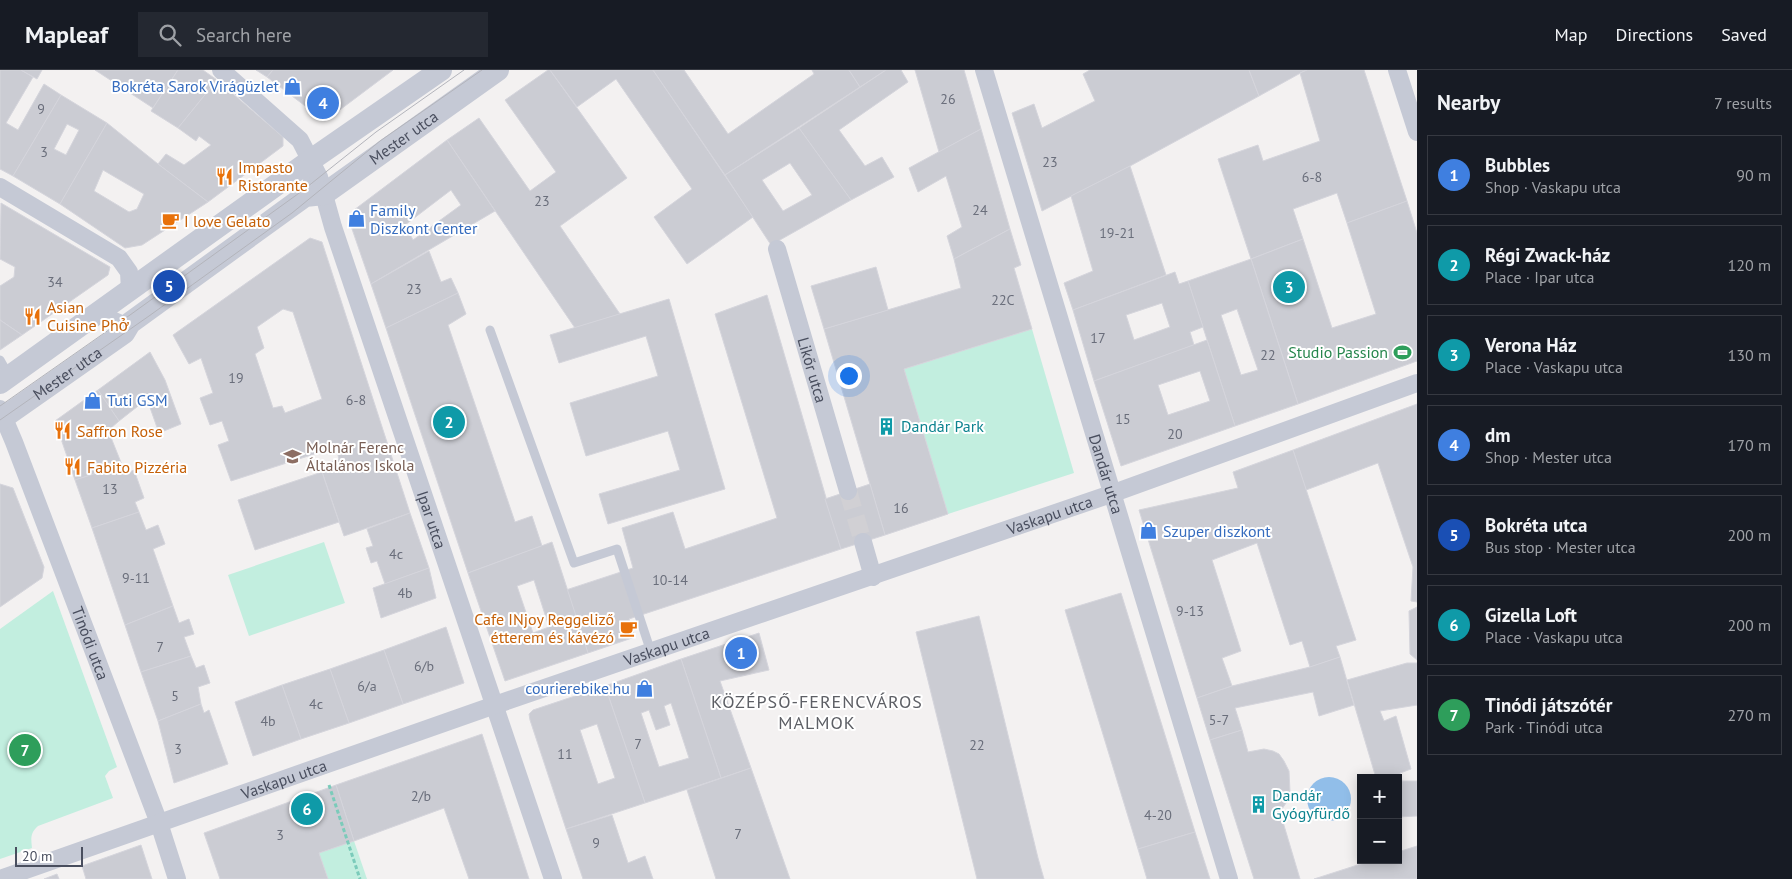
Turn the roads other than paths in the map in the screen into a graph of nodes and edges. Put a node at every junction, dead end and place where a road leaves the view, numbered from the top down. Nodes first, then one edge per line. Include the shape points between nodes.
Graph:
1 (221, 70) edge
2 (441, 70) edge
3 (498, 70) edge
4 (984, 70) edge
5 (1397, 70) edge
6 (1417, 132) edge
7 (311, 160) junction
8 (0, 187) edge
9 (314, 195) junction
10 (777, 249) dead end
11 (130, 290) junction
12 (101, 310) junction
13 (130, 323) junction
14 (490, 330) dead end
15 (3, 373) edge
16 (1417, 383) edge
17 (1, 415) edge
18 (848, 492) tunnel mouth
19 (1111, 494) junction
20 (863, 542) tunnel mouth
21 (873, 576) junction
22 (651, 652) junction
23 (495, 705) junction
24 (159, 823) junction
25 (0, 879) edge
26 (178, 879) edge
27 (554, 879) edge
28 (1229, 879) edge

1 - 7 street, Ipar utca via 300,140
2 - 7 street, Mester utca
3 - 9 street, Mester utca
4 - 19 street, Dandár utca
5 - 6 street
7 - 9 street, Ipar utca
7 - 11 street, Mester utca
8 - 11 street via 119,258 129,272
9 - 13 street, Mester utca
9 - 23 street, Ipar utca via 336,236
10 - 18 street, Likőr utca
11 - 12 street, Mester utca
12 - 13 lane
12 - 15 street, Mester utca
13 - 17 street, Mester utca via 124,333
14 - 22 lane via 574,562 617,550
16 - 19 street, Vaskapu utca
17 - 24 street, Tinódi utca
19 - 21 street, Vaskapu utca
19 - 28 street, Dandár utca
20 - 21 street
21 - 22 street, Vaskapu utca
22 - 23 street, Vaskapu utca
23 - 24 street, Vaskapu utca
23 - 27 street, Ipar utca
24 - 25 street, Vaskapu utca
24 - 26 street, Tinódi utca

